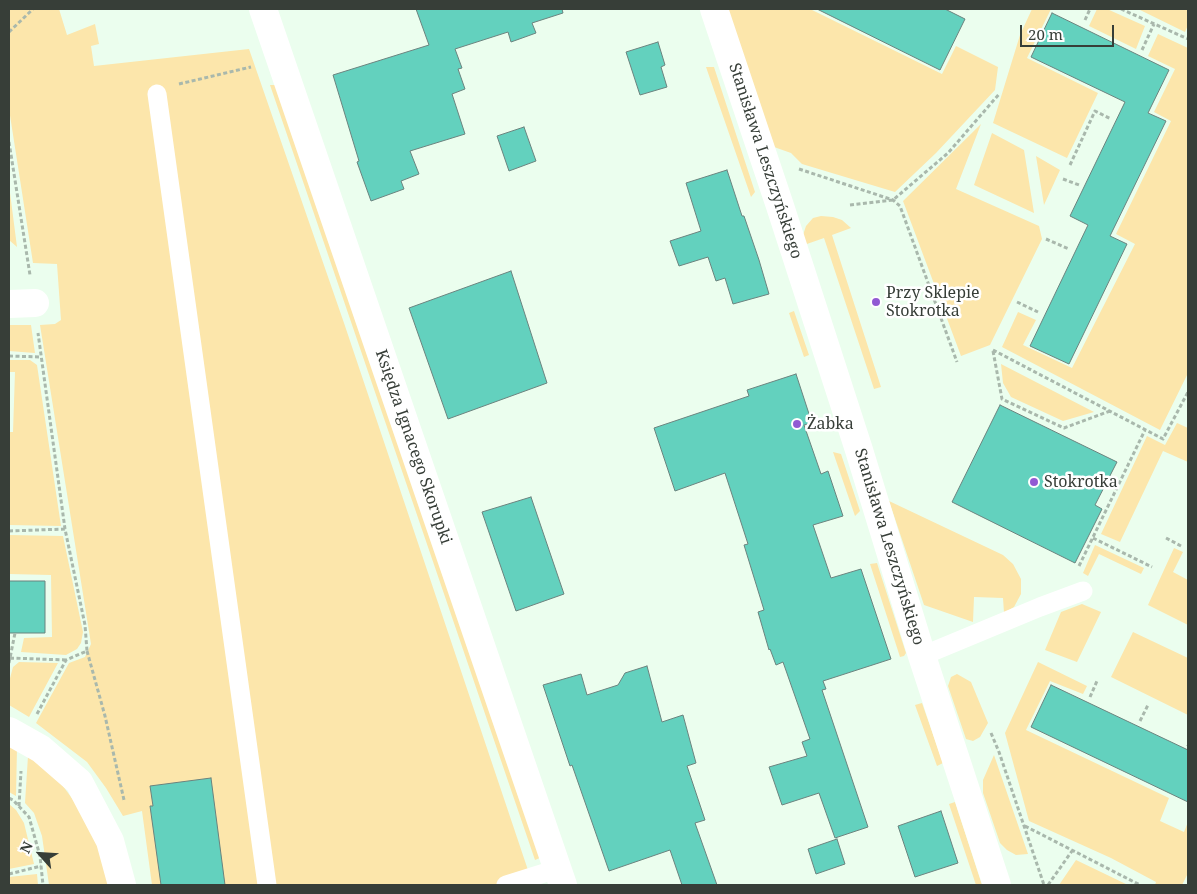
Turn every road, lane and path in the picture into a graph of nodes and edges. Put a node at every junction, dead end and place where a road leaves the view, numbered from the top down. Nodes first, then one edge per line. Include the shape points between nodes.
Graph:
1 (33, 9) edge
2 (264, 9) edge
3 (714, 9) edge
4 (1090, 9) edge
5 (1121, 9) edge
6 (1085, 20) dead end
7 (1154, 24) junction
8 (9, 32) edge
9 (1188, 39) edge
10 (1142, 50) dead end
11 (252, 67) dead end
12 (1000, 92) dead end
13 (157, 94) joint
14 (1111, 119) dead end
15 (9, 142) edge
16 (762, 150) junction
17 (1070, 165) dead end
18 (1063, 179) dead end
19 (1079, 185) dead end
20 (893, 200) junction
21 (850, 205) dead end
22 (1046, 239) dead end
23 (1070, 250) dead end
24 (1016, 302) dead end
25 (22, 303) edge
26 (1038, 312) dead end
27 (9, 356) edge
28 (41, 357) junction
29 (957, 362) dead end
30 (1188, 392) edge
31 (1110, 411) junction
32 (1145, 430) junction
33 (65, 529) junction
34 (9, 530) edge
35 (1093, 538) junction
36 (1166, 538) dead end
37 (1183, 546) dead end
38 (1152, 567) dead end
39 (1084, 591) joint
40 (14, 633) dead end
41 (87, 651) junction
42 (922, 656) junction
43 (66, 660) junction
44 (9, 661) edge
45 (1097, 681) dead end
46 (1090, 696) dead end
47 (1148, 705) dead end
48 (1140, 721) dead end
49 (20, 726) edge
50 (991, 734) dead end
51 (9, 798) edge
52 (1024, 826) junction
53 (110, 841) junction
54 (1072, 851) junction
55 (41, 866) junction
56 (9, 874) edge
57 (560, 877) edge
58 (528, 882) edge
59 (43, 885) edge
60 (122, 885) edge
61 (267, 885) edge
62 (506, 885) edge
63 (997, 885) edge
64 (1044, 885) edge
65 (1048, 885) edge
66 (1140, 885) edge

1 - 8 path
2 - 57 street, Księdza Ignacego Skorupki
3 - 16 street, Stanisława Leszczyńskiego
4 - 6 path
5 - 7 path
7 - 9 path
7 - 10 path
11 - 13 path via 165,88
12 - 20 path via 948,153
13 - 61 lane
14 - 17 path via 1095,111
15 - 25 path
16 - 20 path via 790,158 800,170
16 - 42 street, Stanisława Leszczyńskiego
18 - 19 path
20 - 21 path
20 - 29 path via 900,206
22 - 23 path
24 - 26 path
25 - 28 path
27 - 28 path
28 - 33 path
30 - 32 path via 1163,439
31 - 31 path via 1064,428 1002,399 993,350
31 - 32 path
32 - 35 path
33 - 34 path
33 - 41 path
35 - 38 path
35 - 39 path via 1078,570
36 - 37 path
39 - 42 lane
40 - 44 path
41 - 43 path
41 - 53 path via 126,815
42 - 63 street, Stanisława Leszczyńskiego
43 - 44 path
43 - 49 path
45 - 46 path
47 - 48 path
49 - 53 street via 79,782
50 - 52 path
51 - 55 path via 28,817
52 - 54 path
52 - 64 path
53 - 60 street
54 - 65 path
54 - 66 path
55 - 56 path
55 - 59 path
57 - 58 lane
58 - 62 lane

